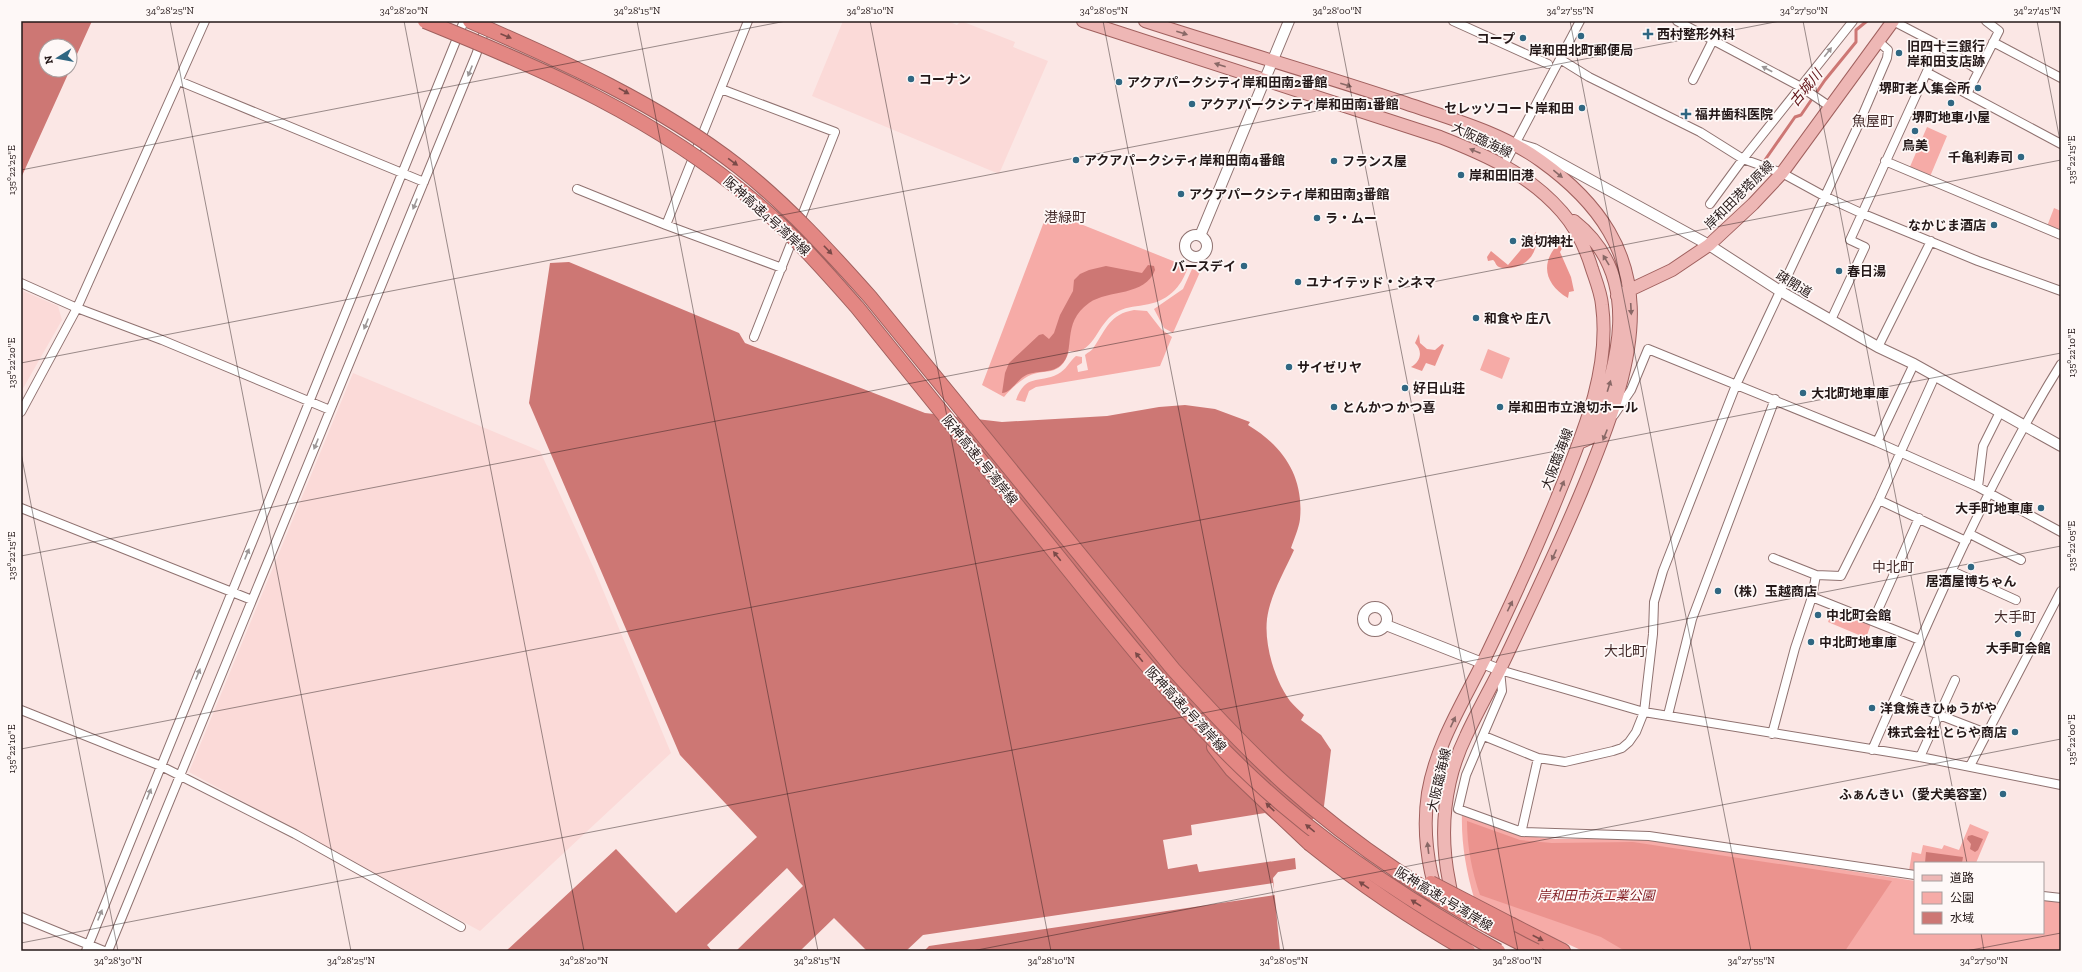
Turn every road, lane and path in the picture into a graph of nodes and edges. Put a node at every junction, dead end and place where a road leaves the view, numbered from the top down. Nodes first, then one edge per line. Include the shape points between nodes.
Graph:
1 (205, 21) edge
2 (425, 21) edge
3 (464, 21) edge
4 (470, 21) edge
5 (488, 21) edge
6 (748, 21) edge
7 (1083, 21) edge
8 (1145, 21) edge
9 (1289, 21) edge
10 (1452, 21) edge
11 (1580, 21) edge
12 (1677, 21) edge
13 (1853, 21) edge
14 (1893, 21) edge
15 (1986, 21) edge
16 (1713, 40) junction
17 (1878, 41) junction
18 (1993, 42) junction
19 (1939, 46) junction
20 (1560, 59) junction
21 (1272, 62) junction
22 (1548, 64) dead end
23 (1978, 70) junction
24 (1928, 73) junction
25 (2061, 78) edge
26 (1264, 79) junction
27 (1693, 80) dead end
28 (179, 81) junction
29 (1801, 87) junction
30 (721, 89) junction
31 (1967, 94) junction
32 (1829, 106) junction
33 (1515, 144) junction
34 (2061, 144) edge
35 (1743, 159) junction
36 (1885, 161) junction
37 (1504, 165) junction
38 (402, 173) junction
39 (1782, 173) junction
40 (424, 182) junction
41 (577, 189) dead end
42 (1824, 196) junction
43 (1710, 204) dead end
44 (1564, 213) junction
45 (1861, 213) junction
46 (666, 225) junction
47 (2061, 235) edge
48 (1200, 236) dead end
49 (1931, 241) junction
50 (1709, 245) junction
51 (782, 268) junction
52 (21, 283) edge
53 (1630, 291) junction
54 (1780, 291) junction
55 (2061, 291) edge
56 (1618, 296) junction
57 (77, 308) junction
58 (1832, 320) junction
59 (754, 337) dead end
60 (1878, 347) junction
61 (1914, 364) junction
62 (2061, 364) edge
63 (1935, 376) junction
64 (1736, 385) junction
65 (1775, 399) junction
66 (309, 401) junction
67 (330, 410) junction
68 (21, 412) edge
69 (2000, 412) junction
70 (1611, 419) junction
71 (2025, 426) junction
72 (1877, 442) junction
73 (1579, 443) junction
74 (2061, 446) edge
75 (1900, 453) junction
76 (1978, 487) junction
77 (1990, 493) junction
78 (1879, 500) junction
79 (21, 508) edge
80 (1919, 518) junction
81 (2061, 532) edge
82 (1968, 537) junction
83 (1773, 558) dead end
84 (2021, 560) dead end
85 (1952, 571) junction
86 (1816, 575) junction
87 (2061, 591) edge
88 (232, 592) junction
89 (1812, 597) junction
90 (252, 600) junction
91 (2016, 600) dead end
92 (1873, 621) junction
93 (1386, 625) dead end
94 (1920, 640) junction
95 (1482, 663) junction
96 (1500, 670) junction
97 (1955, 680) dead end
98 (1895, 698) junction
99 (21, 710) edge
100 (1186, 712) junction
101 (1644, 712) junction
102 (1939, 714) junction
103 (1668, 715) junction
104 (1986, 732) junction
105 (1772, 734) junction
106 (1484, 736) junction
107 (1872, 750) junction
108 (1920, 757) junction
109 (1538, 758) junction
110 (161, 766) junction
111 (1970, 766) junction
112 (180, 775) junction
113 (2061, 785) edge
114 (1322, 816) junction
115 (1522, 829) dead end
116 (1914, 875) edge
117 (2044, 896) edge
118 (2061, 898) edge
119 (21, 917) edge
120 (462, 927) dead end
121 (87, 948) edge
122 (104, 951) edge
123 (108, 951) edge
124 (1460, 951) edge
125 (1468, 951) edge
126 (1479, 951) edge
127 (1498, 951) edge
128 (1536, 951) edge
129 (1564, 951) edge

1 - 28 street
100 -> 2 highway, 阪神高速4号湾岸線, bridge via 1118,632 857,307 821,266 762,208 697,158 612,104
3 - 38 street
4 -> 114 highway, 阪神高速4号湾岸線, bridge via 622,90 704,142 771,194 831,253 870,297 1192,690 1249,749
5 -> 40 street
6 - 30 street
26 -> 7 main road, 大阪臨海線
8 -> 21 main road, 大阪臨海線
9 - 21 street
10 - 22 street
11 - 20 street
12 - 16 street
29 -> 13 street
14 - 17 main road, 岸和田港塔原線
14 - 19 street
15 - 18 street via 1999,31
16 - 27 street
29 -> 16 street
17 - 32 main road, 岸和田港塔原線
17 - 42 street via 1888,50 1887,58
18 - 23 street
18 - 25 street
19 - 23 street
19 - 24 street
20 - 33 street
20 - 35 street via 1589,77 1700,132
21 - 26 street
21 -> 33 main road, 大阪臨海線 via 1465,123
23 - 31 street
24 - 31 street
24 - 36 street
37 -> 26 main road, 大阪臨海線 via 1440,137
26 - 48 street
28 - 38 street
28 - 57 street
29 - 32 street
29 - 35 street
30 - 46 street
30 - 51 street via 835,132
31 - 34 street
32 - 39 main road, 岸和田港塔原線
33 - 37 street
33 - 50 street, 疎開道 via 1534,149
33 -> 53 main road, 大阪臨海線 via 1563,178 1590,203 1615,242
35 - 39 street
35 - 43 street
36 - 45 street
36 - 47 street
37 - 44 main road, 大阪臨海線 via 1534,185
38 - 40 street
38 - 66 street
39 - 42 street
39 - 50 main road, 岸和田港塔原線 via 1754,204
40 -> 67 street
41 - 46 street
42 - 45 street
42 - 54 street
56 -> 44 main road via 1609,265 1596,243
44 - 73 main road, 大阪臨海線 via 1584,246 1602,303 1603,348 1599,374
45 - 49 street
45 - 58 street via 1850,240 1865,247
46 - 51 street
49 - 55 street
49 - 60 street
50 - 53 main road, 岸和田港塔原線 via 1672,270
50 - 54 street, 疎開道
51 - 59 street
52 - 57 street
53 - 56 main road, 岸和田港塔原線
53 -> 70 main road, 大阪臨海線 via 1629,350
54 - 58 street, 疎開道
54 - 64 street
73 -> 56 main road via 1590,438 1612,380 1619,336
57 - 66 street
57 - 68 street
58 - 60 street, 疎開道
60 - 61 street, 疎開道
61 - 63 street, 疎開道
61 - 72 street
62 - 71 street
63 - 69 street, 疎開道
63 - 75 street
64 - 65 street
64 - 70 street via 1648,349 1631,390
64 - 101 street via 1663,571 1654,602
65 - 72 street
65 - 103 street via 1692,620
66 - 67 street
88 -> 66 street
67 -> 90 street
69 - 71 street, 疎開道
69 - 76 street via 1984,446
70 -> 96 main road, 大阪臨海線 via 1570,520
71 - 74 street, 疎開道
71 - 77 street
72 - 75 street
95 -> 73 main road, 大阪臨海線 via 1523,581
75 - 76 street
75 - 78 street
76 - 77 street
77 - 81 street
77 - 82 street
78 - 80 street
78 - 86 street via 1841,576
79 - 88 street
80 - 82 street
80 - 92 street
82 - 84 street
82 - 85 street
83 - 86 street
85 - 91 street
85 - 94 street
86 - 89 street
87 - 104 street
88 - 90 street
110 -> 88 street
89 - 92 street
89 - 105 street via 1795,648
90 - 112 street
92 - 94 street
93 - 95 street
94 - 98 street
95 - 96 street
124 -> 95 main road, 大阪臨海線 via 1438,903 1426,825 1428,793 1436,761 1452,722
96 - 101 street
96 - 106 street via 1502,691
96 - 126 main road, 大阪臨海線 via 1455,763 1445,806 1443,829 1452,900 1465,935
97 - 102 street
98 - 102 street
98 - 107 street
99 - 110 street
125 -> 100 highway, bridge via 1434,932 1354,878 1309,843 1232,770
127 -> 100 highway, 阪神高速4号湾岸線, bridge via 1404,896 1325,839 1272,795
101 - 103 street
101 - 109 street via 1636,732 1622,748 1565,762
102 - 104 street
102 - 108 street
103 - 105 street
104 - 111 street
105 - 107 street
106 - 109 street
106 - 116 street via 1466,775 1458,809 1522,832 1649,836
107 - 108 street
108 - 111 street
109 - 115 street
110 - 112 street
121 -> 110 street
111 - 113 street
112 - 120 street via 295,834
112 - 123 street
114 - 128 highway, 阪神高速4号湾岸線, bridge via 1378,858 1451,906
114 -> 129 highway, bridge via 1417,876
117 - 118 street
119 - 121 street
121 - 122 street

